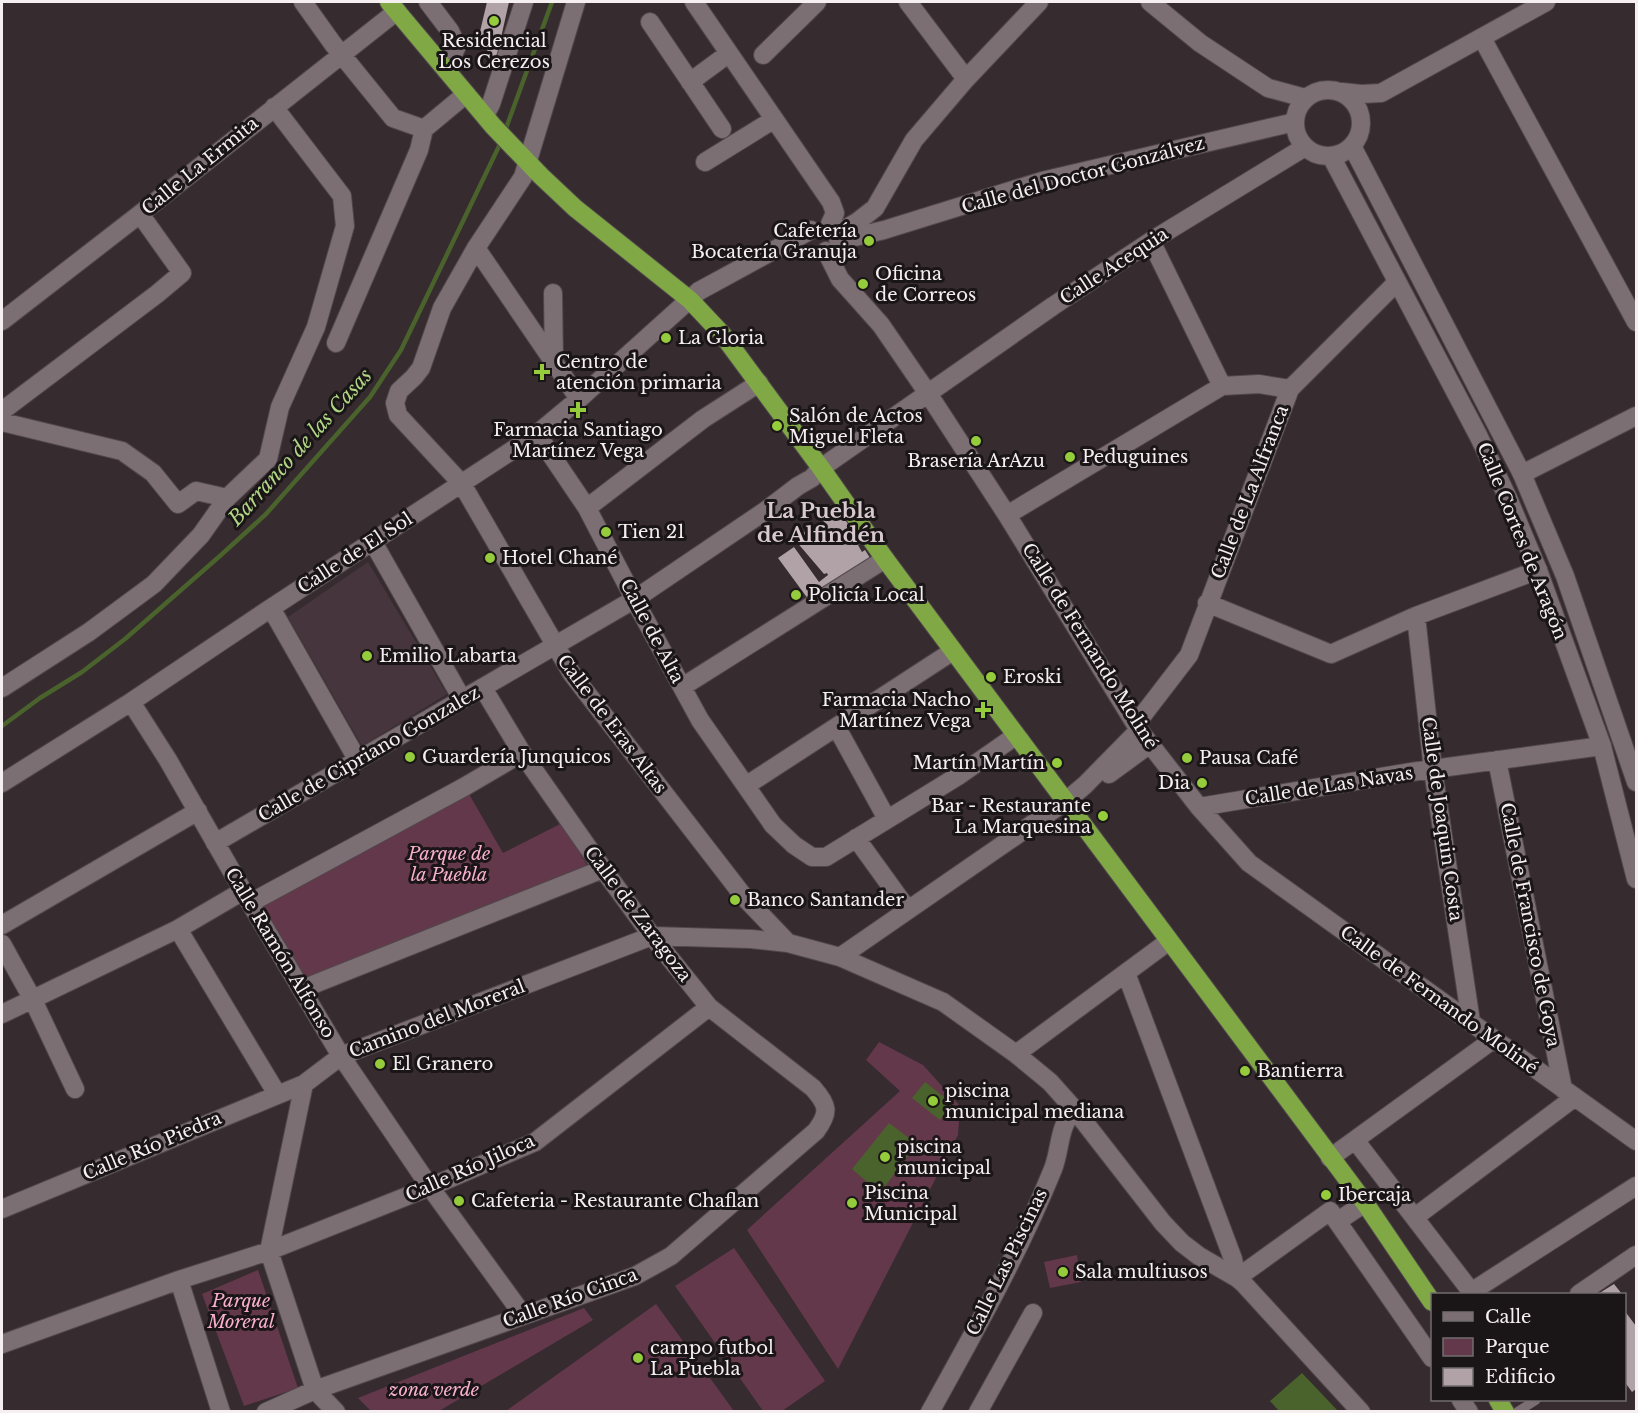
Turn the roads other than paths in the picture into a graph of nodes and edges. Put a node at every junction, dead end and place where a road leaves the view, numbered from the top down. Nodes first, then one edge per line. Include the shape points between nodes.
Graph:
1 (303, 2) edge
2 (428, 2) edge
3 (524, 2) edge
4 (576, 2) edge
5 (694, 2) edge
6 (817, 2) edge
7 (908, 2) edge
8 (1039, 2) edge
9 (1150, 2) edge
10 (1546, 2) edge
11 (393, 6) edge
12 (650, 22) dead end
13 (1482, 38) junction
14 (728, 54) junction
15 (343, 55) junction
16 (763, 55) dead end
17 (446, 70) junction
18 (966, 79) junction
19 (690, 82) junction
20 (1268, 88) junction
21 (1342, 92) junction
22 (466, 93) junction
23 (1381, 93) junction
24 (1305, 98) junction
25 (274, 107) junction
26 (773, 120) junction
27 (489, 121) junction
28 (1295, 122) junction
29 (1361, 127) junction
30 (424, 129) junction
31 (722, 129) dead end
32 (1352, 146) junction
33 (1305, 147) junction
34 (1331, 156) junction
35 (522, 157) junction
36 (705, 162) dead end
37 (875, 208) junction
38 (140, 214) junction
39 (811, 230) junction
40 (884, 230) junction
41 (833, 237) junction
42 (1150, 241) junction
43 (476, 248) junction
44 (1397, 282) junction
45 (553, 293) dead end
46 (690, 300) junction
47 (2, 321) edge
48 (1636, 322) edge
49 (336, 343) dead end
50 (554, 363) junction
51 (759, 383) junction
52 (1222, 386) junction
53 (1290, 389) junction
54 (929, 395) junction
55 (579, 399) junction
56 (2, 411) edge
57 (1636, 416) edge
58 (2, 422) edge
59 (537, 434) junction
60 (821, 468) junction
61 (1522, 474) junction
62 (462, 484) junction
63 (227, 498) junction
64 (587, 508) junction
65 (1007, 515) junction
66 (373, 542) junction
67 (885, 559) junction
68 (1538, 570) junction
69 (635, 599) junction
70 (1207, 603) junction
71 (271, 608) junction
72 (1416, 616) junction
73 (554, 645) junction
74 (953, 651) junction
75 (682, 687) junction
76 (2, 688) edge
77 (483, 688) junction
78 (462, 699) junction
79 (131, 702) junction
80 (837, 728) junction
81 (1142, 733) junction
82 (1020, 740) junction
83 (1602, 746) junction
84 (522, 753) junction
85 (357, 759) junction
86 (1497, 760) junction
87 (1433, 770) junction
88 (1636, 782) edge
89 (2, 783) edge
90 (747, 785) junction
91 (1066, 801) junction
92 (1199, 807) junction
93 (198, 811) junction
94 (887, 819) junction
95 (856, 837) junction
96 (215, 843) junction
97 (603, 869) junction
98 (1636, 879) edge
99 (246, 897) junction
100 (908, 910) junction
101 (758, 911) junction
102 (2, 925) edge
103 (178, 929) junction
104 (652, 936) junction
105 (751, 939) junction
106 (1169, 941) junction
107 (788, 943) junction
108 (2, 944) edge
109 (840, 957) junction
110 (1126, 974) junction
111 (302, 989) junction
112 (33, 1000) junction
113 (709, 1007) junction
114 (2, 1014) edge
115 (1471, 1022) junction
116 (1494, 1040) junction
117 (1016, 1054) junction
118 (341, 1056) junction
119 (304, 1084) junction
120 (75, 1089) dead end
121 (1569, 1093) junction
122 (277, 1094) junction
123 (826, 1110) joint
124 (1075, 1110) junction
125 (1632, 1135) edge
126 (1355, 1140) junction
127 (1330, 1158) junction
128 (1636, 1186) edge
129 (430, 1188) junction
130 (1365, 1203) junction
131 (2, 1209) edge
132 (1415, 1217) junction
133 (1338, 1221) junction
134 (1223, 1233) junction
135 (270, 1251) junction
136 (1636, 1255) edge
137 (1199, 1257) junction
138 (1237, 1278) junction
139 (179, 1280) junction
140 (1472, 1293) edge
141 (1580, 1293) edge
142 (1431, 1301) edge
143 (1033, 1313) dead end
144 (523, 1315) junction
145 (2, 1344) edge
146 (1431, 1357) edge
147 (315, 1390) junction
148 (1533, 1403) edge
149 (221, 1412) edge
150 (266, 1412) edge
151 (336, 1412) edge
152 (930, 1412) edge
153 (978, 1412) edge
154 (1361, 1412) edge
155 (1517, 1412) edge

1 - 15 street
2 - 17 street via 457,46
3 - 27 street
4 - 35 street
5 - 14 street
6 - 16 street
7 - 18 street
8 - 18 street
9 - 20 street via 1200,43
10 - 13 street
11 - 15 street, Calle La Ermita
11 - 17 highway
12 - 19 street
13 - 23 street
13 - 48 street
14 - 19 street
14 - 26 street
15 - 25 street, Calle La Ermita
15 - 30 street via 393,118
17 - 22 highway
18 - 37 street via 914,140
19 - 31 street
20 - 24 street
20 - 28 street
21 - 23 street
21 - 24 street via 1323,90
21 - 29 street via 1357,106
22 - 27 highway
22 - 30 street
23 - 29 street
24 - 28 street
25 - 38 street, Calle La Ermita
25 - 63 street via 342,196 345,226 316,327 280,407 268,459
26 - 36 street
26 - 41 street via 835,208
27 - 35 highway
28 - 33 street
28 - 40 street, Calle del Doctor Gonzálvez via 1042,182
29 - 32 street
30 - 49 street via 419,150
32 - 34 street
32 - 61 street, Calle Cortes de Aragón
33 - 34 street
33 - 42 street, Calle Acequia
34 - 44 street, Calle Cortes de Aragón
35 - 43 street via 523,177
35 - 46 highway via 575,208
37 - 40 street
37 - 41 street
38 - 47 street, Calle La Ermita
38 - 56 street via 182,273
39 - 41 street via 817,224
39 - 41 street via 811,243 818,249
39 - 46 street via 699,291
40 - 41 street, Calle del Doctor Gonzálvez via 846,239
41 - 54 street, Calle de Fernando Moliné via 840,279 881,325
42 - 52 street
42 - 54 street, Calle Acequia
43 - 50 street
43 - 62 street, Calle de Eras Altas via 442,308 421,368 399,391 395,403 398,415
44 - 53 street, Calle de La Alfranca
44 - 68 street, Calle Cortes de Aragón via 1478,435
45 - 50 street
46 - 51 highway
46 - 55 street, Calle de El Sol
50 - 55 street
51 - 60 highway
51 - 64 street via 703,419
52 - 53 street via 1259,384
52 - 65 street
53 - 70 street, Calle de La Alfranca
54 - 60 street, Calle Acequia
54 - 65 street, Calle de Fernando Moliné
55 - 59 street, Calle de El Sol
57 - 61 street
58 - 63 street via 122,451 153,473 178,504 196,490
59 - 62 street, Calle de El Sol
59 - 64 street, Calle de Alta
60 - 67 highway
60 - 69 street, Calle de Cipriano Gonzalez via 765,512
61 - 88 street, Calle Cortes de Aragón via 1565,576
62 - 66 street, Calle de El Sol
62 - 73 street, Calle de Eras Altas
63 - 76 street via 201,536 154,584
64 - 69 street, Calle de Alta
65 - 81 street, Calle de Fernando Moliné
66 - 71 street, Calle de El Sol
66 - 78 street
67 - 74 highway
67 - 75 street
68 - 72 street
68 - 83 street, Calle Cortes de Aragón
69 - 73 street, Calle de Cipriano Gonzalez
69 - 75 street, Calle de Alta
70 - 72 street via 1331,654
70 - 81 street, Calle de La Alfranca via 1189,655
71 - 79 street, Calle de El Sol
71 - 85 street
72 - 87 street, Calle de Joaquin Costa
73 - 77 street, Calle de Cipriano Gonzalez
73 - 101 street, Calle de Eras Altas via 572,674
74 - 80 street
74 - 82 highway
75 - 90 street, Calle de Alta via 700,720
77 - 78 street, Calle de Cipriano Gonzalez
77 - 84 street, Calle de Zaragoza
78 - 85 street, Calle de Cipriano Gonzalez
79 - 89 street, Calle de El Sol
79 - 93 street, Calle Ramón Alfonso
80 - 90 street
80 - 94 street
81 - 91 street, Calle de La Alfranca
81 - 92 street, Calle de Fernando Moliné
82 - 91 highway
82 - 94 street, Calle de Alta via 1014,737
83 - 86 street, Calle de Las Navas
83 - 98 street, Calle Cortes de Aragón
84 - 97 street, Calle de Zaragoza
84 - 99 street via 464,787
85 - 96 street, Calle de Cipriano Gonzalez
86 - 87 street, Calle de Las Navas
86 - 121 street, Calle de Francisco de Goya
87 - 92 street, Calle de Las Navas
87 - 115 street, Calle de Joaquin Costa
90 - 95 street, Calle de Alta via 773,825 812,857 826,857
91 - 100 street, Calle de La Alfranca
91 - 106 highway
92 - 115 street, Calle de Fernando Moliné via 1249,863
93 - 96 street, Calle Ramón Alfonso
93 - 102 street
94 - 95 street, Calle de Alta
95 - 100 street
96 - 99 street, Calle Ramón Alfonso
97 - 104 street, Calle de Zaragoza
97 - 111 street
99 - 103 street
99 - 111 street, Calle Ramón Alfonso
100 - 109 street, Calle de La Alfranca
101 - 105 street
101 - 107 street, Calle de Eras Altas
103 - 112 street
103 - 122 street
104 - 105 street
104 - 113 street, Calle de Zaragoza
104 - 118 street, Camino del Moreral
105 - 107 street
106 - 110 street
106 - 127 highway
107 - 109 street
108 - 112 street
109 - 117 street via 943,1002
110 - 117 street
110 - 134 street
111 - 118 street, Calle Ramón Alfonso
112 - 114 street
112 - 120 street
113 - 123 street, Calle de Zaragoza via 802,1078 820,1096
113 - 129 street, Calle Río Jiloca via 535,1142
115 - 116 street, Calle de Fernando Moliné
116 - 121 street, Calle de Fernando Moliné
116 - 126 street
117 - 124 street
118 - 119 street, Camino del Moreral
118 - 129 street, Calle Ramón Alfonso
119 - 122 street, Calle Río Piedra
119 - 135 street
121 - 125 street, Calle de Fernando Moliné
121 - 132 street
122 - 131 street, Calle Río Piedra
123 - 144 street, Calle Río Cinca via 816,1131 671,1256 634,1276
124 - 137 street via 1163,1223
124 - 152 street, Calle Las Piscinas via 1066,1118 1054,1167 1011,1263
126 - 127 street
126 - 132 street
127 - 130 highway
128 - 140 street
129 - 135 street, Calle Río Jiloca
129 - 144 street, Calle Ramón Alfonso
130 - 133 street
130 - 142 highway
132 - 140 street
133 - 138 street via 1330,1211
133 - 146 street
134 - 137 street
134 - 138 street
135 - 139 street
135 - 147 street
136 - 141 street
137 - 138 street
138 - 154 street
139 - 145 street
139 - 149 street
143 - 153 street
144 - 147 street, Calle Río Cinca
147 - 150 street, Calle Río Cinca
147 - 151 street
148 - 155 lane

